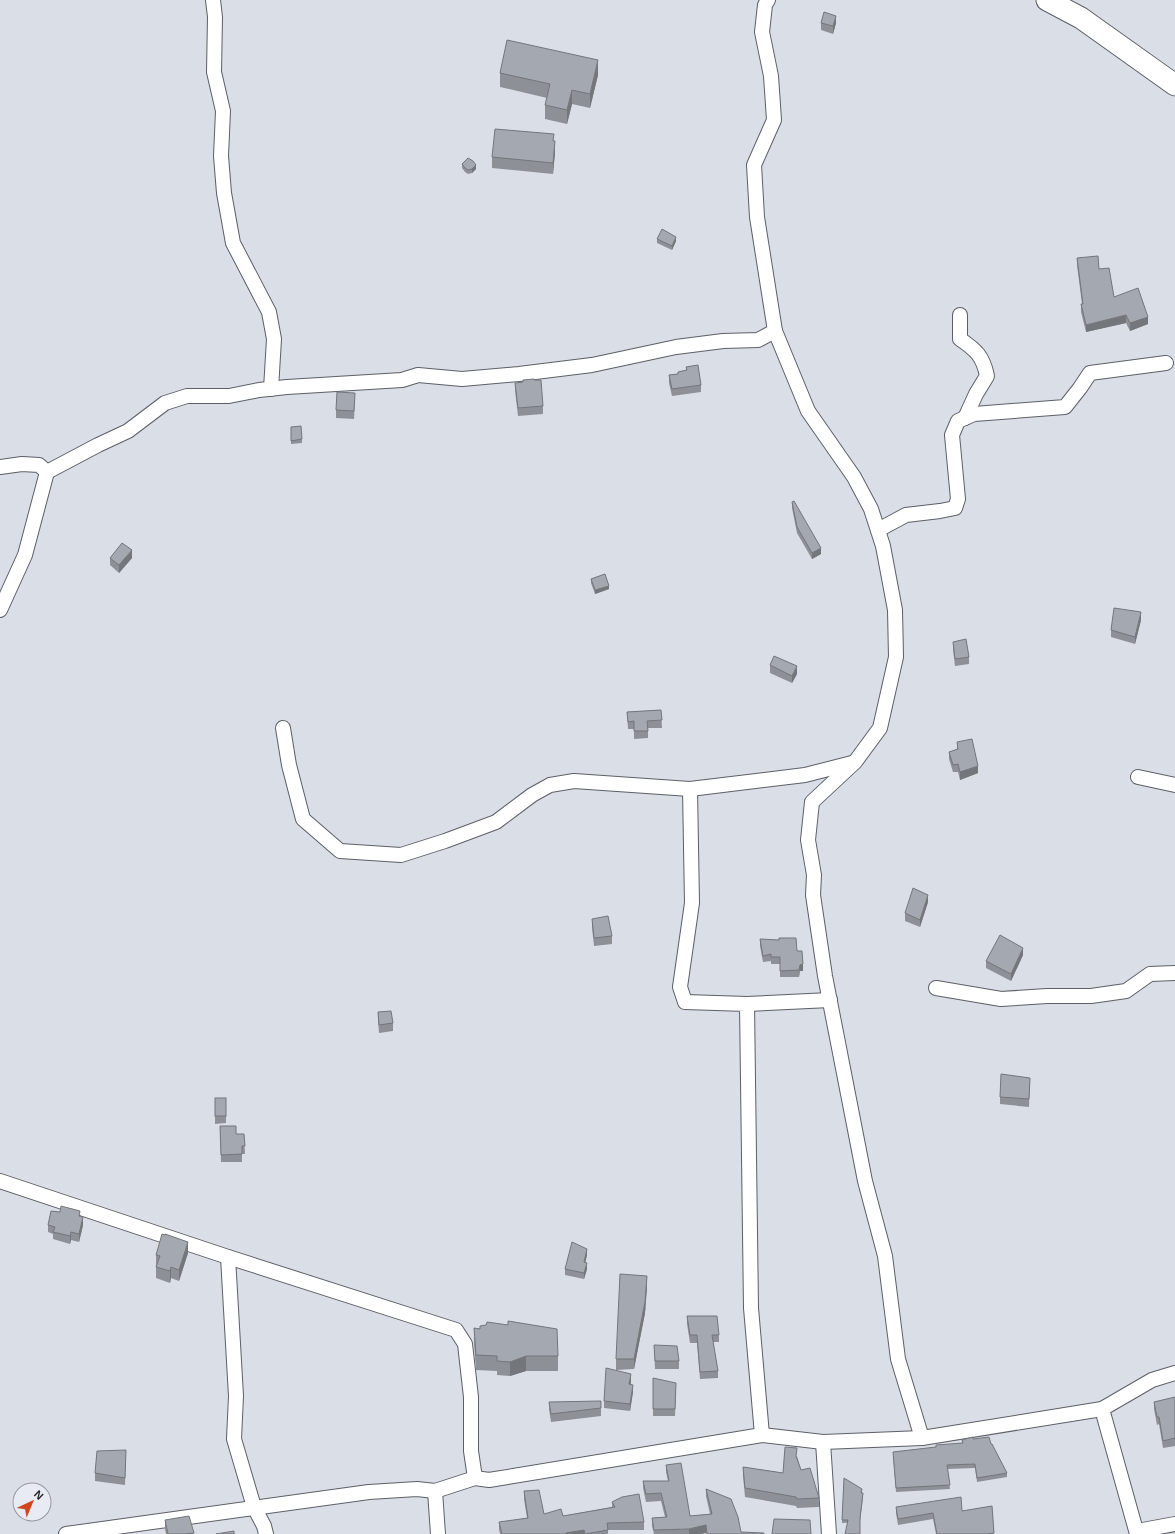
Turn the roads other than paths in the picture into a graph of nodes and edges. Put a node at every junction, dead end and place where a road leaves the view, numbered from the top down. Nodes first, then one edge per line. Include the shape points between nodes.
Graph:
1 (213, 0) edge
2 (768, 0) edge
3 (1047, 0) edge
4 (1175, 85) edge
5 (960, 315) dead end
6 (775, 331) junction
7 (1166, 363) dead end
8 (271, 388) junction
9 (965, 418) junction
10 (0, 467) edge
11 (47, 472) junction
12 (878, 530) junction
13 (0, 610) edge
14 (283, 728) dead end
15 (855, 762) junction
16 (1138, 777) dead end
17 (1175, 785) edge
18 (690, 789) junction
19 (1175, 973) edge
20 (936, 988) dead end
21 (830, 1000) junction
22 (747, 1004) junction
23 (0, 1181) edge
24 (228, 1257) junction
25 (1175, 1373) edge
26 (1102, 1409) junction
27 (762, 1435) junction
28 (922, 1438) junction
29 (822, 1442) junction
30 (475, 1478) junction
31 (435, 1491) junction
32 (254, 1507) junction
33 (1175, 1524) edge
34 (1137, 1532) edge
35 (66, 1534) edge
36 (266, 1534) edge
37 (438, 1534) edge
38 (829, 1534) edge

1 - 8 street via 214,72 224,111 221,156 224,193 234,243 269,312 274,339
2 - 6 street via 765,5 762,32 771,76 774,120 754,165 757,217
3 - 4 highway via 1081,18
5 - 9 street via 960,339 971,346 984,362 987,376
6 - 8 street via 758,340 676,347 592,365 519,374 462,379 418,374 402,380
6 - 12 street via 808,410 854,477 871,509
7 - 9 street via 1090,373 1065,407 974,414
8 - 11 street via 228,396 187,396 165,403 128,431
9 - 12 street via 958,421 952,435 958,499 955,508 906,516
10 - 11 street via 39,465
11 - 13 street via 25,555
12 - 15 street via 896,610 896,657 880,728
14 - 18 street via 289,765 303,819 340,851 400,855 438,844 496,822 550,785 574,781
15 - 18 street via 805,775
15 - 21 street via 812,802 808,840 814,875 812,895
16 - 17 street
18 - 22 street via 692,903 680,987 685,1002
19 - 20 street via 1150,974 1126,991 1091,996 1001,999
21 - 22 street
21 - 28 street via 865,1181 885,1256 898,1359
22 - 27 street via 750,1308
23 - 24 street
24 - 30 street via 456,1330 465,1344 471,1397 471,1451
24 - 32 street via 236,1396 234,1439
25 - 26 street via 1152,1380
26 - 28 street
26 - 34 street
27 - 29 street
27 - 30 street via 489,1480
28 - 29 street
29 - 38 street
30 - 31 street
31 - 32 street via 417,1489 369,1492
31 - 37 street
32 - 35 street
32 - 36 street
33 - 34 street

